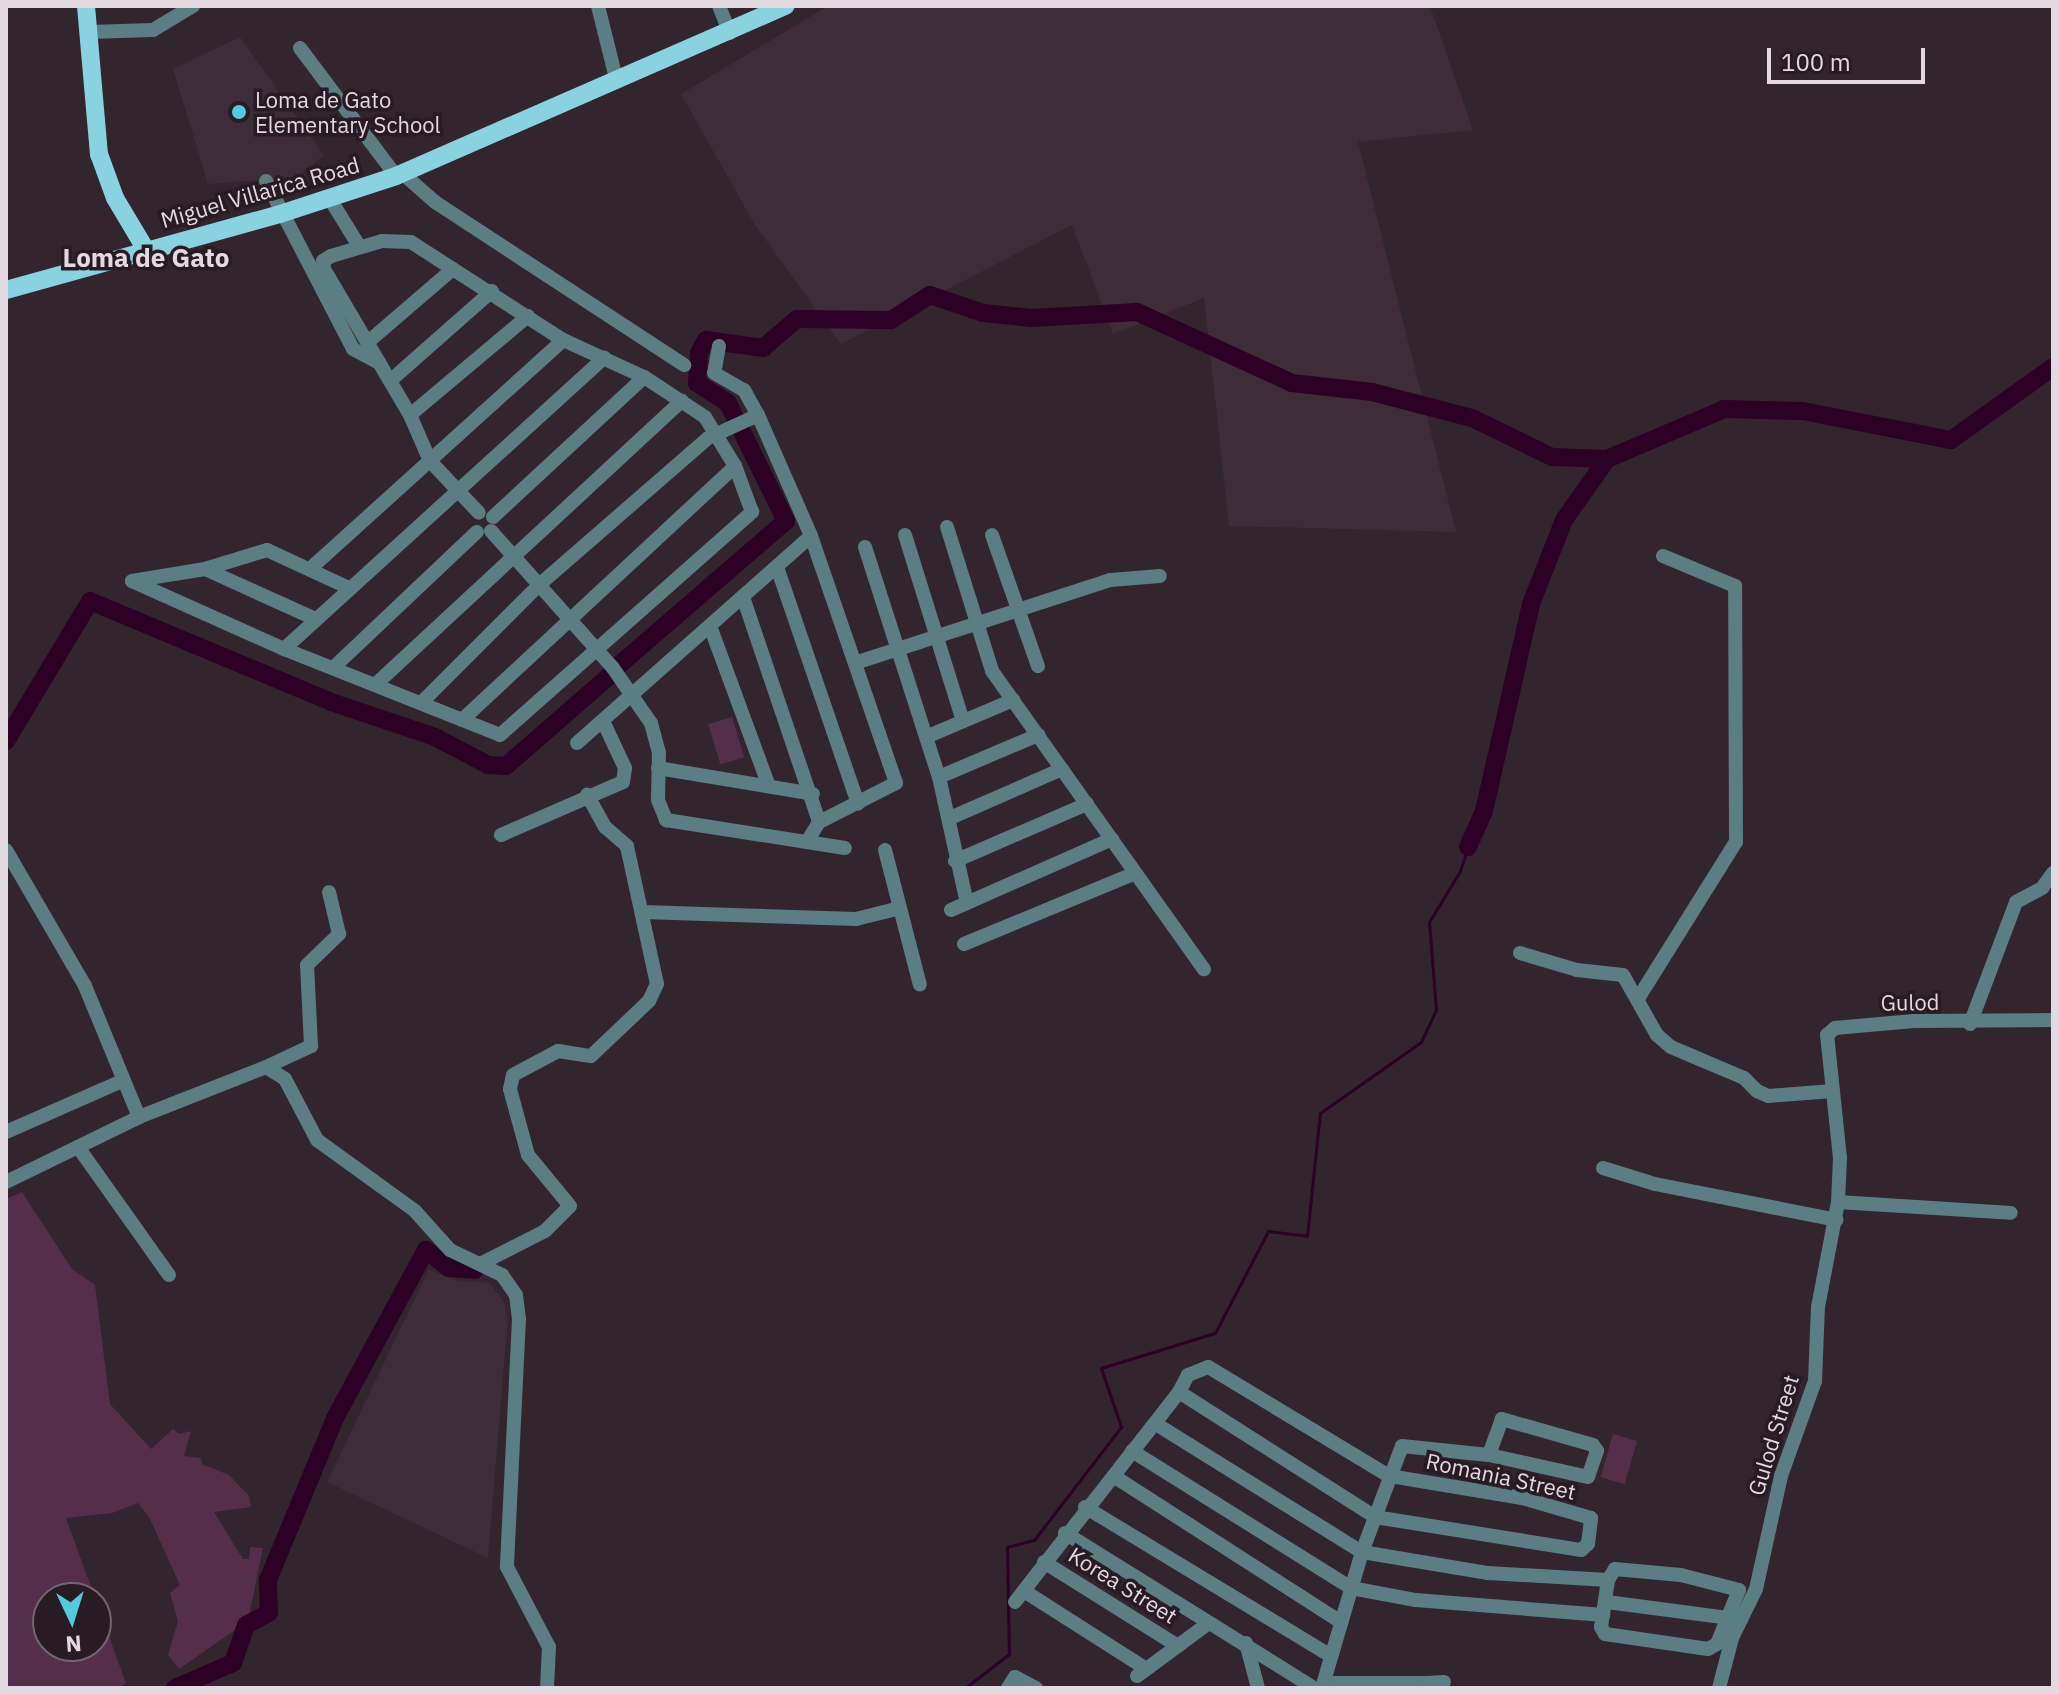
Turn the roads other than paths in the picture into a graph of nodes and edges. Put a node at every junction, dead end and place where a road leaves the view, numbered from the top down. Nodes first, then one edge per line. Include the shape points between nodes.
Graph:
1 (86, 6) edge
2 (193, 6) edge
3 (598, 6) edge
4 (719, 6) edge
5 (785, 6) edge
6 (170, 12) edge
7 (89, 32) junction
8 (730, 33) junction
9 (300, 48) dead end
10 (617, 82) junction
11 (399, 174) junction
12 (266, 181) dead end
13 (330, 199) junction
14 (280, 214) junction
15 (359, 246) junction
16 (146, 250) junction
17 (453, 269) junction
18 (6, 290) edge
19 (492, 291) junction
20 (528, 316) junction
21 (563, 340) junction
22 (368, 342) junction
23 (719, 346) dead end
24 (604, 358) junction
25 (379, 363) junction
26 (684, 365) dead end
27 (644, 377) junction
28 (390, 381) junction
29 (682, 401) junction
30 (410, 415) junction
31 (745, 421) junction
32 (717, 434) junction
33 (430, 461) junction
34 (735, 466) junction
35 (458, 492) junction
36 (485, 523) junction
37 (947, 527) dead end
38 (905, 535) dead end
39 (992, 535) dead end
40 (811, 536) junction
41 (865, 547) dead end
42 (513, 554) junction
43 (1663, 556) dead end
44 (777, 567) junction
45 (311, 568) junction
46 (205, 569) junction
47 (1160, 576) dead end
48 (539, 585) junction
49 (349, 588) junction
50 (743, 597) junction
51 (1017, 610) junction
52 (566, 618) junction
53 (315, 619) junction
54 (977, 622) junction
55 (710, 626) junction
56 (937, 636) junction
57 (284, 649) junction
58 (897, 649) junction
59 (597, 650) junction
60 (855, 663) junction
61 (1038, 666) dead end
62 (333, 668) junction
63 (376, 684) junction
64 (633, 696) junction
65 (1013, 700) junction
66 (422, 702) junction
67 (462, 720) junction
68 (603, 721) junction
69 (963, 721) junction
70 (1038, 735) junction
71 (926, 737) junction
72 (577, 743) dead end
73 (658, 768) junction
74 (1062, 769) junction
75 (939, 777) junction
76 (768, 784) junction
77 (813, 794) junction
78 (587, 795) junction
79 (858, 803) junction
80 (1087, 804) junction
81 (950, 818) junction
82 (819, 822) junction
83 (501, 835) dead end
84 (1112, 839) junction
85 (807, 842) junction
86 (845, 848) dead end
87 (6, 850) edge
88 (885, 850) dead end
89 (955, 861) junction
90 (1135, 873) junction
91 (2053, 873) edge
92 (329, 892) dead end
93 (967, 903) junction
94 (900, 908) junction
95 (951, 910) dead end
96 (643, 912) junction
97 (964, 944) dead end
98 (1520, 953) dead end
99 (1204, 969) dead end
100 (920, 985) dead end
101 (1639, 997) junction
102 (2053, 1020) edge
103 (1970, 1024) junction
104 (266, 1067) junction
105 (122, 1081) junction
106 (1833, 1091) junction
107 (139, 1117) junction
108 (6, 1132) edge
109 (78, 1147) junction
110 (1603, 1168) dead end
111 (6, 1182) edge
112 (1838, 1202) junction
113 (2011, 1213) dead end
114 (1836, 1220) junction
115 (482, 1263) junction
116 (169, 1275) dead end
117 (1179, 1392) junction
118 (1156, 1424) junction
119 (1132, 1451) junction
120 (1489, 1455) junction
121 (1389, 1476) junction
122 (1115, 1477) junction
123 (1085, 1507) junction
124 (1375, 1517) junction
125 (1065, 1533) junction
126 (1362, 1552) junction
127 (1044, 1562) junction
128 (1608, 1580) junction
129 (1351, 1588) junction
130 (1605, 1608) junction
131 (1728, 1618) junction
132 (1341, 1622) junction
133 (1209, 1623) junction
134 (1246, 1643) junction
135 (1178, 1646) junction
136 (1331, 1656) junction
137 (1444, 1682) dead end
138 (1393, 1685) edge
139 (1428, 1685) edge
140 (1320, 1686) edge
141 (547, 1688) edge
142 (1008, 1688) edge
143 (1036, 1688) edge
144 (1258, 1688) edge
145 (1719, 1688) edge

1 - 7 main road
2 - 6 street
3 - 10 street
4 - 8 street
5 - 8 main road, Miguel Villarica Road
6 - 7 street via 153,30
7 - 16 main road via 99,154 115,198
8 - 10 main road, Miguel Villarica Road
9 - 11 street
10 - 11 main road, Miguel Villarica Road
11 - 13 main road, Miguel Villarica Road
11 - 26 street
12 - 14 street
13 - 14 main road, Miguel Villarica Road
13 - 15 street
14 - 16 main road, Miguel Villarica Road
14 - 25 street via 353,349
15 - 17 street via 399,238
15 - 22 street via 323,261
16 - 18 main road, Miguel Villarica Road
17 - 19 street
17 - 22 street
19 - 20 street
19 - 28 street
20 - 21 street
20 - 30 street
21 - 24 street
21 - 33 street
22 - 25 street
23 - 31 street via 714,373 744,390
24 - 27 street
24 - 35 street
25 - 28 street
27 - 29 street
27 - 36 street
28 - 30 street
29 - 32 street
29 - 42 street
30 - 33 street
31 - 32 street
31 - 40 street
32 - 34 street
32 - 48 street
33 - 35 street
33 - 45 street
34 - 52 street
34 - 59 street via 752,512
35 - 36 street
35 - 49 street
36 - 42 street
36 - 62 street
37 - 54 street
38 - 56 street
39 - 51 street
40 - 44 street
40 - 60 street
41 - 58 street
42 - 48 street
42 - 63 street
43 - 101 street via 1735,586 1736,842
44 - 50 street
44 - 79 street
45 - 46 street via 267,550
45 - 49 street
46 - 53 street
46 - 57 street via 132,581
47 - 51 street via 1110,580
48 - 52 street
48 - 66 street
49 - 53 street
50 - 55 street
50 - 77 street
51 - 54 street
51 - 61 street
52 - 59 street
52 - 67 street
53 - 57 street
54 - 56 street
54 - 65 street via 992,671
55 - 64 street
55 - 76 street
56 - 58 street
56 - 69 street
57 - 62 street
58 - 60 street
58 - 71 street
59 - 64 street
59 - 67 street via 500,735
60 - 79 street via 896,783
62 - 63 street
63 - 66 street
64 - 68 street
64 - 73 street via 651,723
65 - 69 street
65 - 70 street
66 - 67 street
68 - 72 street
68 - 78 street via 626,776 623,782
69 - 71 street
70 - 74 street
70 - 75 street
71 - 75 street
73 - 76 street
73 - 85 street via 658,800 666,820
74 - 80 street
74 - 81 street
75 - 81 street
76 - 77 street
77 - 82 street
78 - 83 street
78 - 96 street via 605,827 627,846
79 - 82 street
80 - 84 street
80 - 89 street
81 - 89 street
82 - 85 street
84 - 90 street
84 - 93 street
85 - 86 street
87 - 105 street via 85,986
88 - 94 street
89 - 93 street
90 - 97 street
90 - 99 street
91 - 103 street via 2042,888 2016,902
92 - 104 street via 339,934 307,965 311,1046
93 - 95 street
94 - 96 street via 856,919
94 - 100 street
96 - 115 street via 657,984 649,1001 591,1056 558,1051 513,1075 510,1089 528,1155 570,1206 545,1231
98 - 101 street via 1577,970 1623,975
101 - 106 street via 1657,1035 1671,1047 1744,1078 1757,1091 1768,1096
102 - 103 street, Gulod
103 - 106 street, Gulod via 1914,1021 1835,1028 1827,1035 1825,1050
104 - 107 street
104 - 115 street via 285,1079 317,1140 407,1205 450,1250
105 - 107 street
105 - 108 street
106 - 112 street, Gulod Street
107 - 109 street
109 - 111 street
109 - 116 street
110 - 114 street via 1655,1184
112 - 113 street
112 - 114 street, Gulod Street
114 - 145 street, Gulod Street via 1818,1307 1815,1381 1781,1476 1756,1589 1732,1638
115 - 141 street via 511,1284 519,1307 507,1567 549,1647
117 - 118 street
117 - 121 street via 1188,1375 1208,1367
117 - 124 street
118 - 119 street
118 - 126 street
119 - 122 street
119 - 129 street
120 - 120 street via 1588,1477 1597,1451 1593,1445 1502,1419
120 - 121 street via 1406,1444
121 - 124 street
121 - 124 street, Romania Street via 1522,1498 1591,1518 1592,1530 1581,1550
122 - 123 street
122 - 132 street
123 - 125 street
123 - 136 street
124 - 126 street
125 - 127 street
125 - 133 street
126 - 128 street via 1488,1573
126 - 129 street
127 - 135 street, Korea Street
127 - 135 street via 1020,1596 1141,1672
128 - 130 street
128 - 131 street via 1620,1568 1739,1590
129 - 130 street via 1416,1600
129 - 132 street
130 - 131 street
130 - 131 street via 1601,1627 1611,1637 1708,1649 1717,1644
132 - 136 street
133 - 134 street
133 - 135 street
134 - 140 street
134 - 144 street
136 - 140 street
137 - 139 street
138 - 139 street
138 - 140 street
142 - 143 street via 1015,1677

